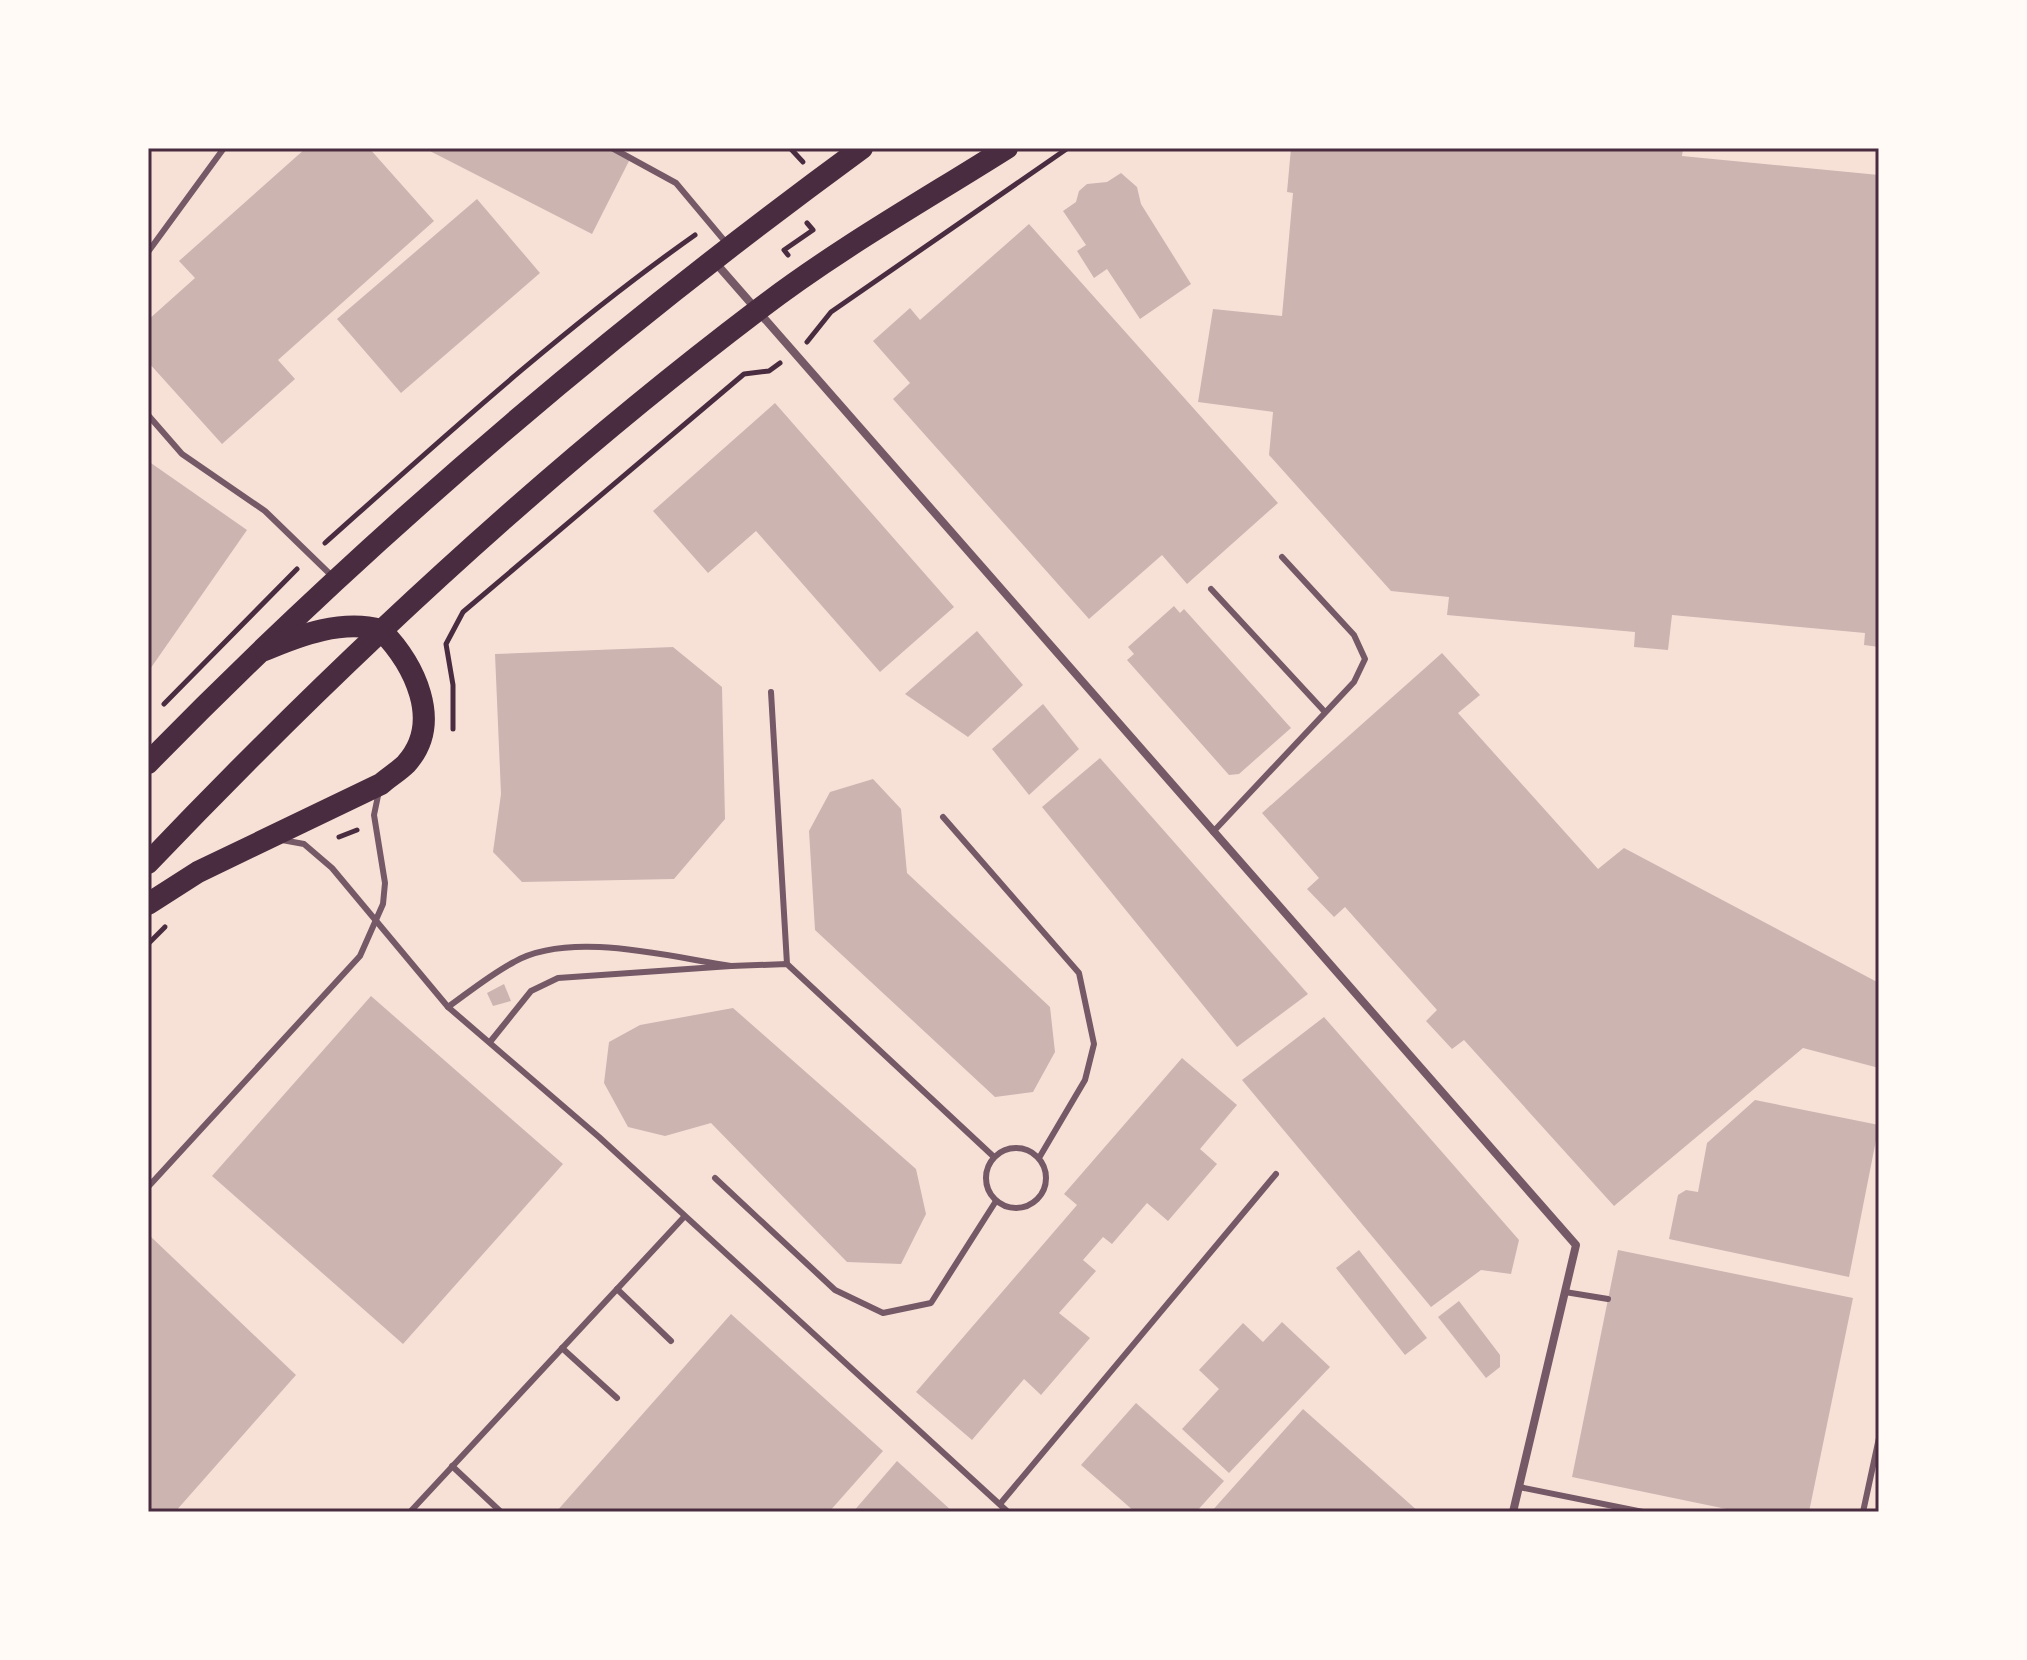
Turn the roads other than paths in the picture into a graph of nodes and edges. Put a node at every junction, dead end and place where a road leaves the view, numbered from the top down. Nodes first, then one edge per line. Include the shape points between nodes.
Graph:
1 (224, 148) edge
2 (612, 148) edge
3 (862, 148) edge
4 (1007, 148) edge
5 (148, 252) edge
6 (722, 254) junction
7 (757, 310) junction
8 (148, 415) edge
9 (1282, 557) dead end
10 (336, 579) junction
11 (1211, 589) dead end
12 (381, 630) junction
13 (247, 661) junction
14 (771, 692) dead end
15 (1324, 711) junction
16 (148, 763) edge
17 (381, 784) junction
18 (943, 817) dead end
19 (1213, 832) junction
20 (267, 837) junction
21 (148, 863) edge
22 (148, 904) edge
23 (376, 921) junction
24 (787, 964) junction
25 (731, 966) junction
26 (448, 1007) junction
27 (490, 1042) junction
28 (994, 1157) junction
29 (1039, 1158) junction
30 (1276, 1174) dead end
31 (715, 1178) dead end
32 (148, 1187) edge
33 (996, 1201) junction
34 (684, 1217) junction
35 (617, 1289) junction
36 (1565, 1292) junction
37 (1608, 1299) dead end
38 (671, 1341) dead end
39 (562, 1348) junction
40 (617, 1398) dead end
41 (1879, 1438) edge
42 (452, 1466) junction
43 (1519, 1487) junction
44 (1000, 1504) junction
45 (410, 1512) edge
46 (501, 1512) edge
47 (1008, 1512) edge
48 (1513, 1512) edge
49 (1643, 1512) edge
50 (1863, 1512) edge

1 - 5 lane
2 - 6 lane via 676,183
3 - 6 highway
4 - 7 highway
6 - 7 street
6 - 10 highway
7 - 12 highway via 590,445
7 - 19 street
8 - 10 lane via 182,454 265,511
9 - 15 lane via 1354,635 1365,659 1354,682
10 - 13 highway
11 - 15 lane
12 - 13 highway via 330,629 273,646
12 - 17 highway via 412,670 424,720 420,742 406,764
12 - 21 highway
13 - 16 highway
14 - 24 lane
15 - 19 lane
17 - 20 highway
17 - 23 lane via 374,815 385,883
18 - 29 lane via 1079,973 1094,1044 1085,1080
19 - 36 street via 1576,1245
20 - 22 highway
20 - 23 lane via 304,844 332,868
23 - 26 lane
23 - 32 lane via 360,956
24 - 25 lane
24 - 28 lane
25 - 26 lane via 608,948 553,949 515,960
25 - 27 lane via 558,978 531,991
26 - 27 lane
27 - 34 lane
28 - 29 lane via 1012,1147
28 - 33 lane via 986,1184
29 - 33 lane via 1046,1178 1040,1197 1014,1208
30 - 44 lane
31 - 33 lane via 835,1290 883,1313 931,1303
34 - 35 lane
34 - 44 lane
35 - 38 lane
35 - 39 lane
36 - 37 lane
36 - 43 street
39 - 40 lane
39 - 42 lane
41 - 50 lane
42 - 45 lane
42 - 46 lane
43 - 48 street
43 - 49 lane
44 - 47 lane

